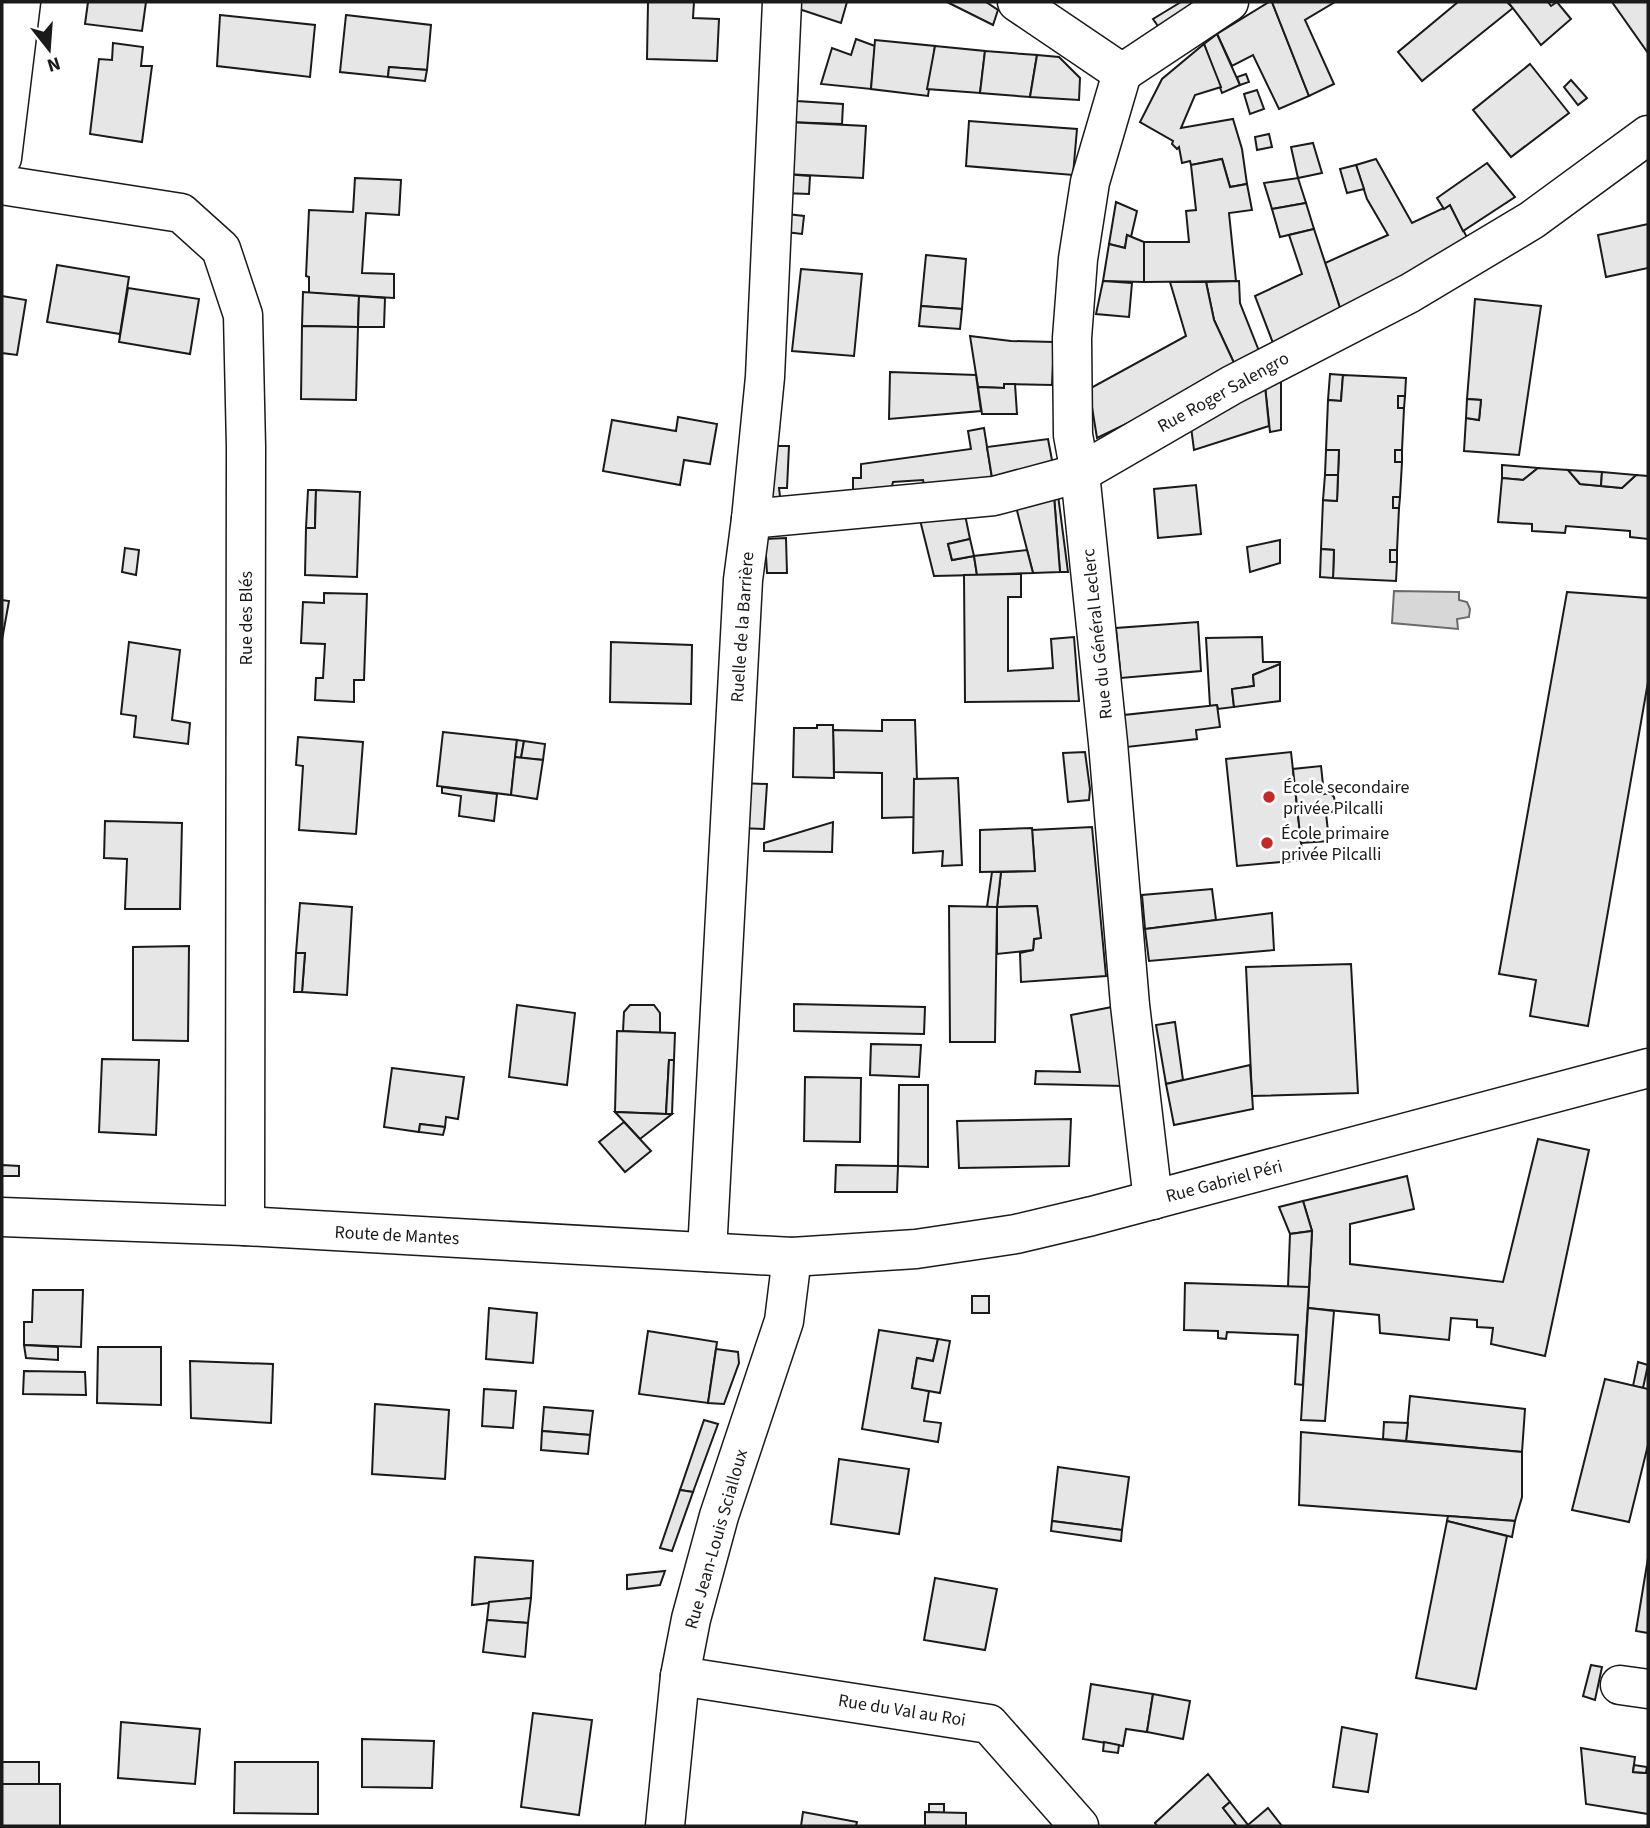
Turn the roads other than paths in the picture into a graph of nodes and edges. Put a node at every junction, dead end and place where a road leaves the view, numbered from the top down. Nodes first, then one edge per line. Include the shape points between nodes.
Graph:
1 (21, 2) edge
2 (782, 2) edge
3 (1017, 2) edge
4 (1229, 2) edge
5 (1122, 73) junction
6 (1648, 135) edge
7 (2, 158) edge
8 (2, 185) edge
9 (1080, 473) junction
10 (751, 519) junction
11 (1648, 1068) edge
12 (1153, 1200) junction
13 (2, 1217) edge
14 (245, 1226) junction
15 (707, 1252) junction
16 (792, 1257) junction
17 (680, 1676) junction
18 (665, 1826) edge
19 (1079, 1826) edge

1 - 7 street
2 - 10 street, Ruelle de la Barrière via 765,377
3 - 5 street
4 - 5 street
5 - 9 street, Rue du Général Leclerc via 1090,182 1078,259 1072,338 1073,435
6 - 9 street, Rue Roger Salengro via 1532,220 1410,293 1232,385
8 - 14 street, Rue des Blés via 181,213 221,248 243,315
9 - 10 street, Rue Roger Salengro via 994,495
9 - 12 street, Rue du Général Leclerc
10 - 15 street, Ruelle de la Barrière via 742,593
11 - 12 street, Rue Gabriel Péri
12 - 16 street, Rue Gabriel Péri via 1016,1234 916,1249
13 - 14 street, Route de Mantes
14 - 15 street, Route de Mantes
15 - 16 street, Route de Mantes
16 - 17 street, Rue Jean-Louis Scialloux via 784,1321 719,1516
17 - 18 street, Rue Jean-Louis Scialloux
17 - 19 street, Rue du Val au Roi via 989,1724

